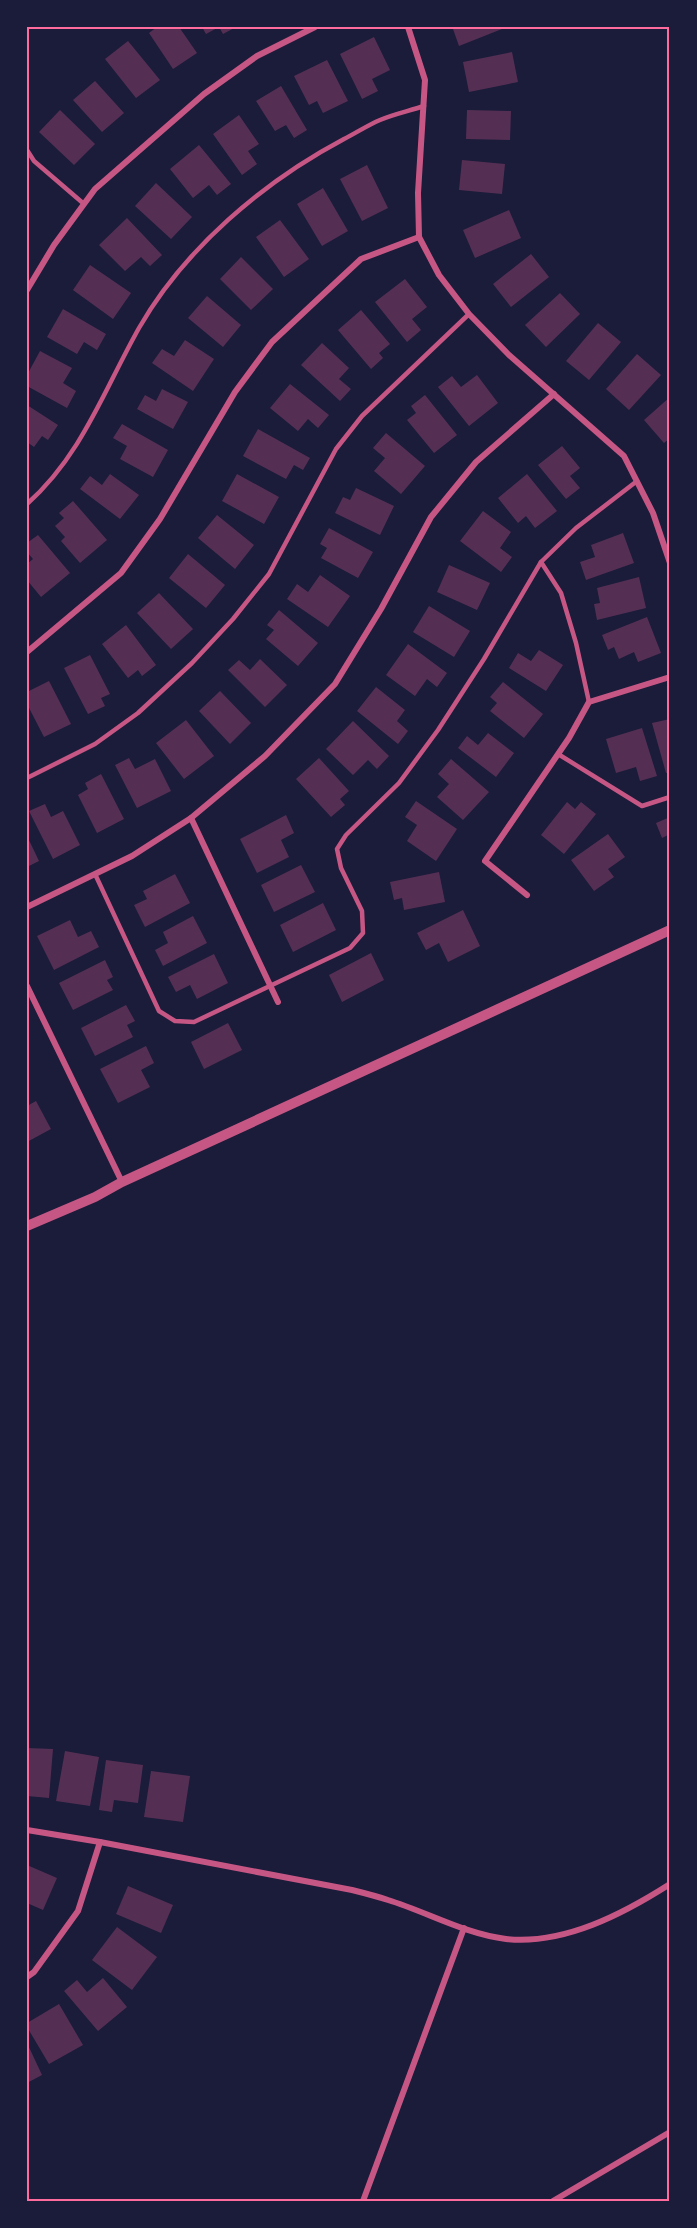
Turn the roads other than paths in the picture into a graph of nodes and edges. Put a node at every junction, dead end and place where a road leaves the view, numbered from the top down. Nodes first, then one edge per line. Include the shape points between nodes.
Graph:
1 (315, 27) edge
2 (408, 27) edge
3 (424, 106) junction
4 (27, 150) edge
5 (84, 204) junction
6 (419, 237) junction
7 (27, 290) edge
8 (469, 314) junction
9 (554, 394) junction
10 (637, 481) junction
11 (27, 504) edge
12 (541, 562) junction
13 (670, 563) edge
14 (27, 652) edge
15 (670, 677) edge
16 (589, 702) junction
17 (558, 754) junction
18 (27, 778) edge
19 (670, 797) edge
20 (191, 818) junction
21 (95, 874) junction
22 (526, 895) dead end
23 (27, 907) edge
24 (670, 930) edge
25 (270, 985) junction
26 (27, 986) edge
27 (278, 1002) dead end
28 (122, 1182) junction
29 (27, 1226) edge
30 (27, 1830) edge
31 (100, 1842) junction
32 (670, 1884) edge
33 (464, 1928) junction
34 (27, 1977) edge
35 (670, 2132) edge
36 (363, 2201) edge
37 (553, 2201) edge

1 - 5 street via 257,56 204,94 94,189
2 - 3 street via 425,80
3 - 6 street
3 - 11 lane via 379,120 328,148 269,186 220,228 172,279 139,328 73,453
4 - 5 lane via 34,161
5 - 7 street
6 - 8 street via 439,275
6 - 14 street via 361,259 272,342 236,392 160,519 121,573
8 - 9 street
8 - 18 lane via 414,364 336,449 269,574 192,663 95,744
9 - 10 street via 624,456
9 - 20 street via 476,462 430,517 335,684 265,756
10 - 12 lane via 576,528
10 - 13 street
12 - 16 lane via 561,593
12 - 25 lane via 438,730 399,783 345,835 337,849 341,868 362,911 363,933 350,948
15 - 16 street
16 - 17 street
17 - 19 lane via 642,806
17 - 22 street via 485,861
20 - 21 street via 132,856
20 - 25 street
21 - 23 street
21 - 25 lane via 159,1011 175,1021 194,1022
24 - 28 street
25 - 27 street
26 - 28 street
28 - 29 street
30 - 31 street
31 - 33 street via 352,1890 388,1899
31 - 34 street via 78,1911
32 - 33 street via 617,1914 550,1937 505,1939
33 - 36 street
35 - 37 street

